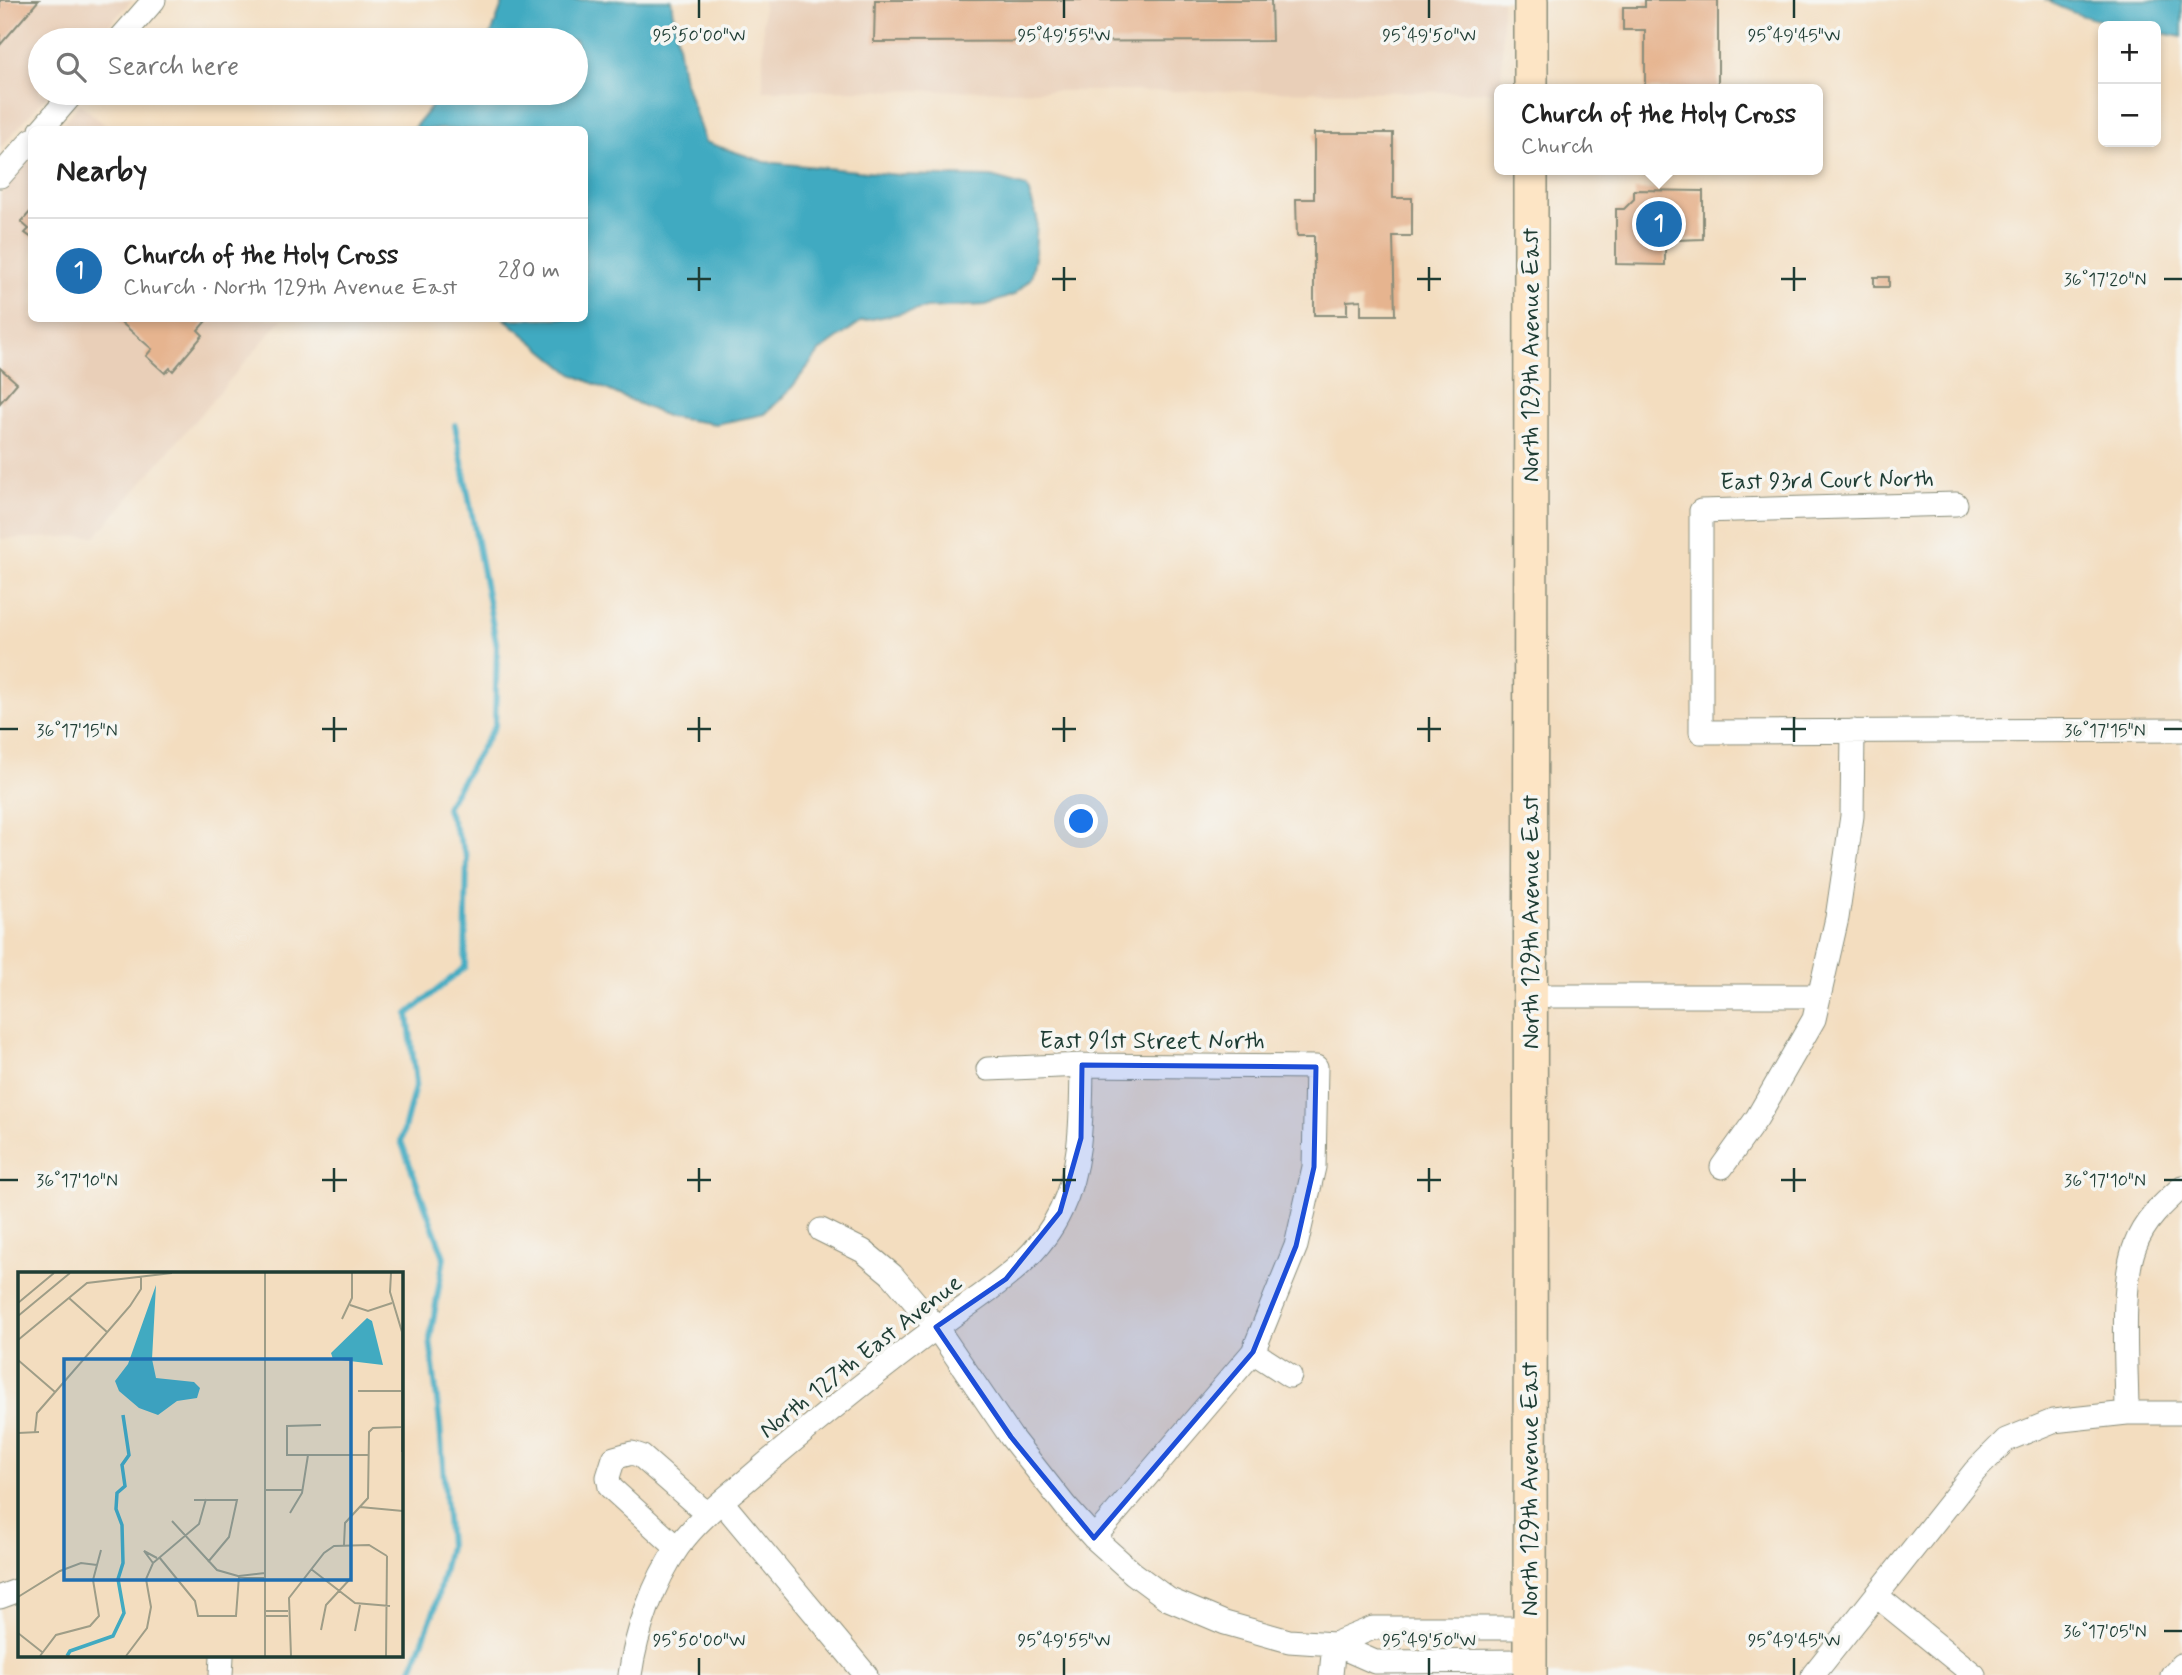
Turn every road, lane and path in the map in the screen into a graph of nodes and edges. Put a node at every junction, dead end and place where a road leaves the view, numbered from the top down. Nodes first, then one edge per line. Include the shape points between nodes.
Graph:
1 (154, 0) edge
2 (1531, 0) edge
3 (130, 28) edge
4 (1531, 84) edge
5 (63, 105) edge
6 (44, 126) edge
7 (28, 144) edge
8 (1531, 175) edge
9 (0, 176) edge
10 (1955, 504) dead end
11 (2182, 730) edge
12 (1853, 731) junction
13 (1531, 996) junction
14 (1819, 996) junction
15 (1082, 1065) junction
16 (988, 1069) dead end
17 (1722, 1167) dead end
18 (2182, 1187) edge
19 (821, 1230) dead end
20 (936, 1327) junction
21 (1254, 1352) junction
22 (1290, 1376) dead end
23 (2127, 1413) junction
24 (2182, 1413) edge
25 (715, 1508) junction
26 (1094, 1538) junction
27 (677, 1548) junction
28 (18, 1590) edge
29 (0, 1597) edge
30 (1878, 1597) junction
31 (1530, 1628) junction
32 (1334, 1644) junction
33 (2181, 1665) edge
34 (1530, 1668) edge
35 (630, 1675) edge
36 (866, 1675) edge
37 (1331, 1675) edge
38 (1813, 1675) edge
39 (1974, 1675) edge
40 (2172, 1675) edge

1 - 3 street
2 - 4 main road
5 - 6 street
7 - 9 street
8 - 13 main road, North 129th Avenue East
10 - 12 street, East 93rd Court North via 1700,511 1700,732
11 - 12 street
12 - 14 street via 1852,816 1837,918
13 - 14 street
13 - 31 main road, North 129th Avenue East
14 - 17 street via 1800,1049
15 - 16 street, East 91st Street North
15 - 20 street, North 127th East Avenue via 1081,1138 1060,1212 1031,1255 1006,1279
15 - 21 street, East 91st Street North via 1316,1067 1314,1167 1296,1246
18 - 23 street via 2151,1216 2128,1269
19 - 20 street via 863,1251 892,1275
20 - 25 street, North 127th East Avenue via 865,1380
20 - 26 street via 1010,1437
21 - 22 street
21 - 26 street
23 - 24 street
23 - 30 street via 2053,1421 2007,1440 1976,1471
25 - 27 street, North 127th East Avenue
25 - 27 street via 641,1457 632,1453 614,1458 610,1487
25 - 36 street
26 - 32 street via 1168,1599 1225,1623 1289,1641
27 - 35 street, North 127th East Avenue via 643,1616
28 - 29 street
30 - 38 street
30 - 39 street
31 - 32 street via 1373,1628
31 - 34 main road, North 129th Avenue East
32 - 34 street via 1375,1662
32 - 37 street
33 - 40 street

